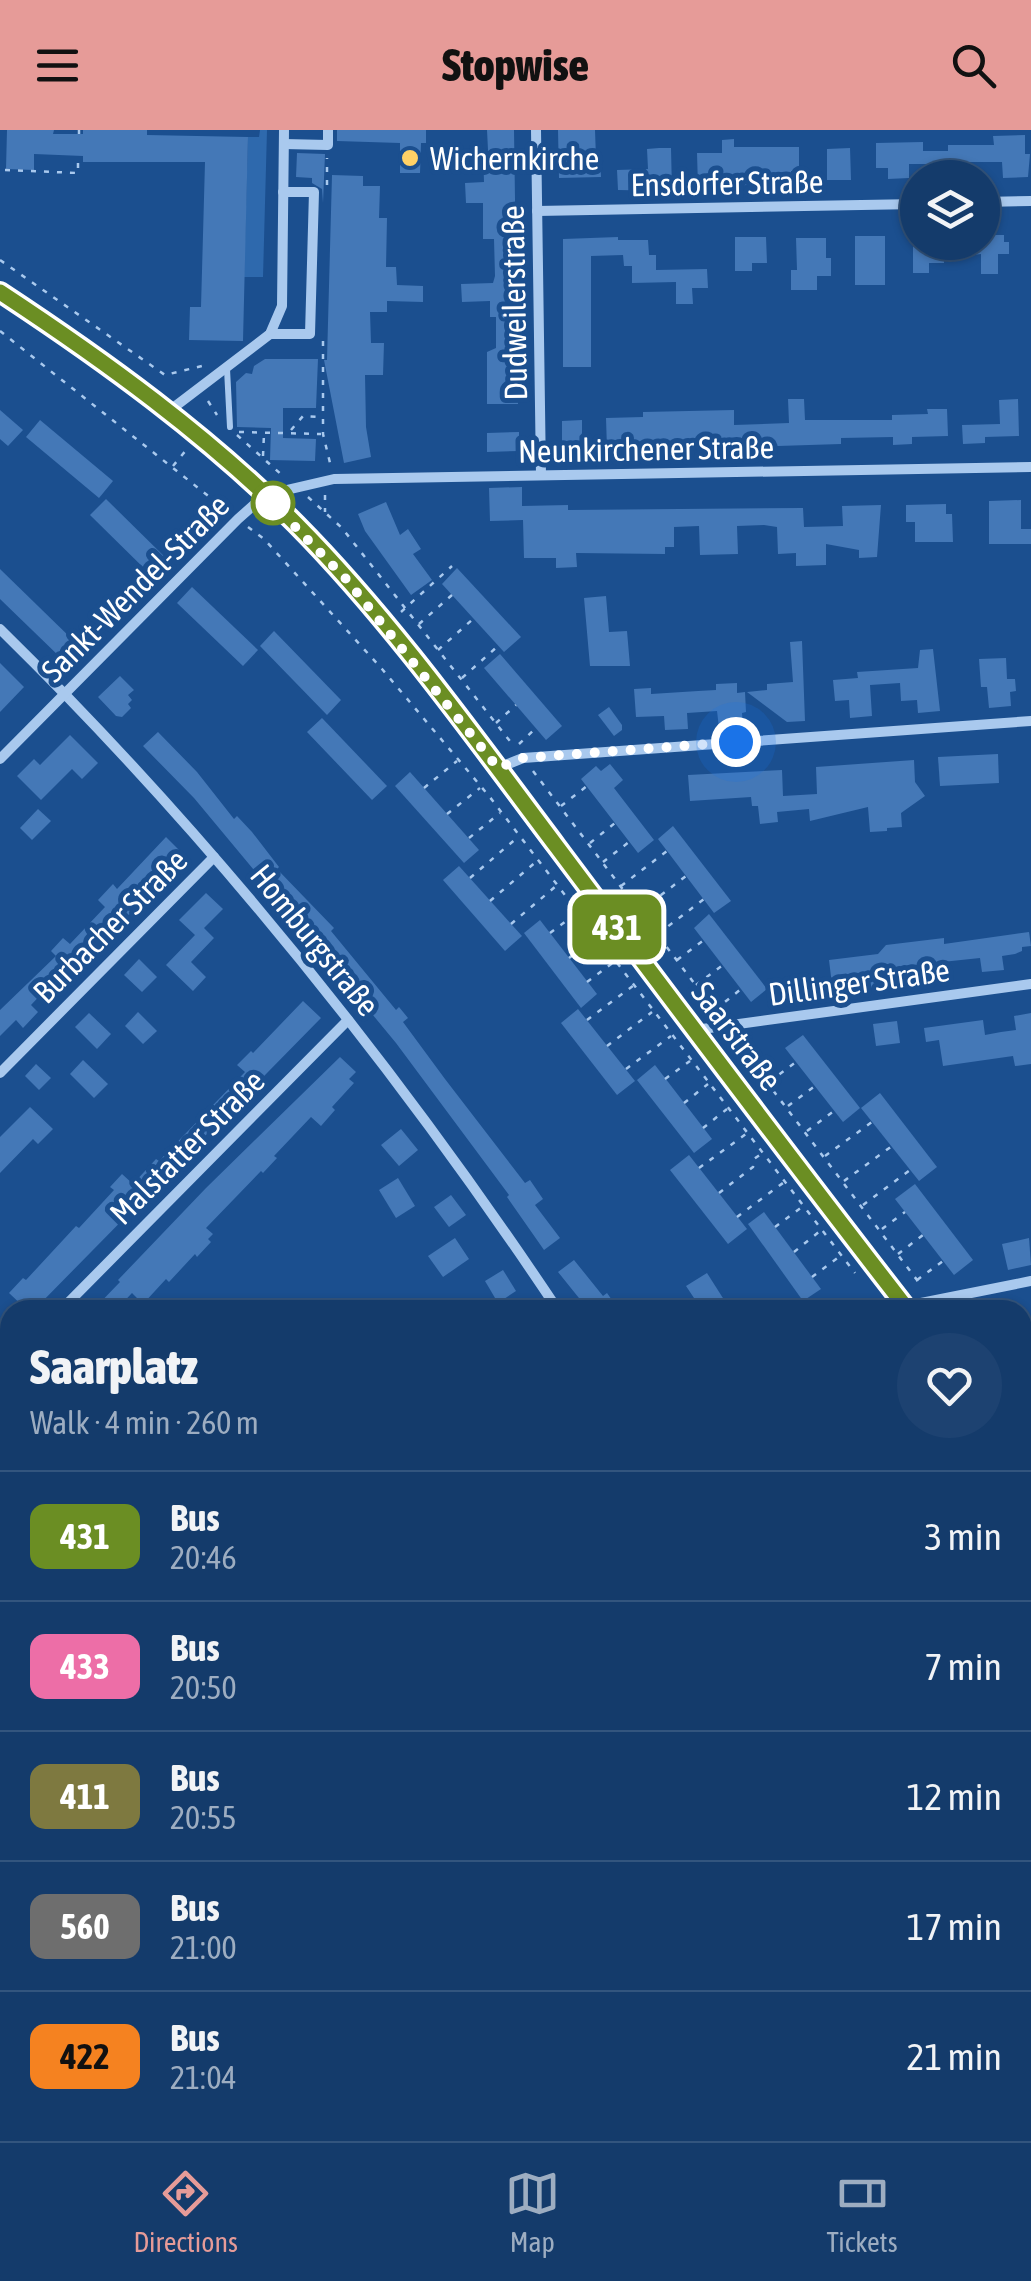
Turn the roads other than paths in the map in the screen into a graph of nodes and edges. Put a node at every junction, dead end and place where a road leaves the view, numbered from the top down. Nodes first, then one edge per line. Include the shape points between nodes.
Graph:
1 (284, 130) edge
2 (328, 130) edge
3 (536, 130) edge
4 (284, 144) junction
5 (283, 192) junction
6 (1031, 200) edge
7 (1000, 201) edge
8 (900, 204) edge
9 (537, 211) junction
10 (0, 292) edge
11 (270, 334) junction
12 (227, 368) junction
13 (169, 411) junction
14 (232, 430) road end
15 (1031, 467) edge
16 (542, 475) junction
17 (265, 496) junction
18 (0, 629) edge
19 (64, 694) junction
20 (1031, 720) edge
21 (0, 759) edge
22 (498, 768) junction
23 (214, 858) junction
24 (1031, 984) edge
25 (348, 1020) junction
26 (695, 1030) junction
27 (0, 1073) edge
28 (1031, 1282) edge
29 (70, 1300) edge
30 (551, 1300) edge
31 (894, 1300) edge
32 (936, 1300) edge

1 - 4 street
2 - 4 street via 328,145
3 - 9 street, Dudweilerstraße
4 - 5 street
5 - 11 street via 282,306
5 - 11 street via 314,192 310,334
6 - 7 street
8 - 9 street, Ensdorfer Straße
9 - 16 street, Dudweilerstraße
10 - 13 street
11 - 12 street
12 - 13 street
12 - 14 lane
13 - 17 street, Saarstraße
15 - 16 street, Neunkirchener Straße
16 - 17 street, Neunkirchener Straße via 334,479
17 - 19 street, Sankt-Wendel-Straße
17 - 22 street, Saarstraße via 346,579
18 - 19 street, Homburgstraße
19 - 21 street, Sankt-Wendel-Straße
19 - 23 street, Homburgstraße
20 - 22 street via 523,758
22 - 26 street, Saarstraße
23 - 25 street, Homburgstraße
23 - 27 street, Burbacher Straße
24 - 26 street, Dillinger Straße
25 - 29 street, Malstatter Straße
25 - 30 street, Homburgstraße
26 - 31 street, Saarstraße
28 - 32 street

